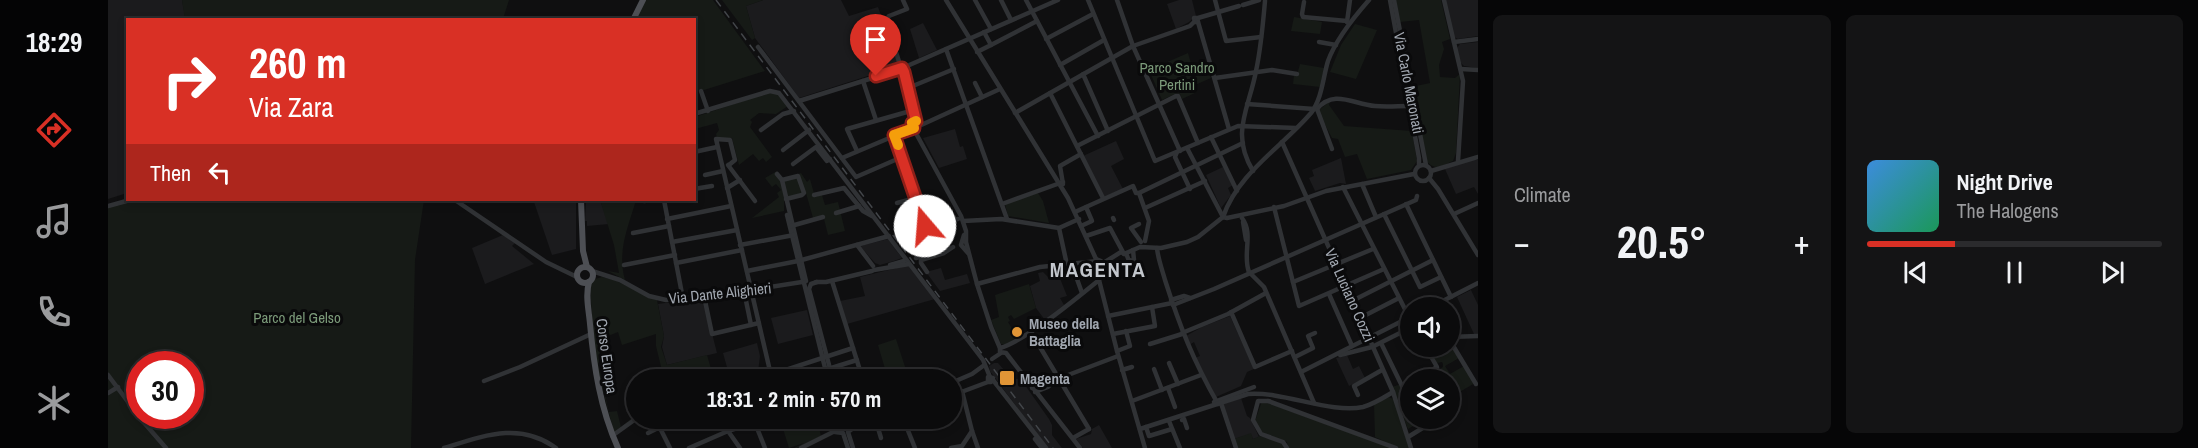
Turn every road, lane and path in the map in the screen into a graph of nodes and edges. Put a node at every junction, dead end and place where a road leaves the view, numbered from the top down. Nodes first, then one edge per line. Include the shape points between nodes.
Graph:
1 (643, 0) edge
2 (903, 0) edge
3 (944, 0) edge
4 (975, 0) edge
5 (1001, 0) edge
6 (1026, 0) edge
7 (1058, 0) edge
8 (1088, 0) edge
9 (1117, 0) edge
10 (1215, 0) edge
11 (1264, 0) edge
12 (1350, 0) edge
13 (1369, 0) edge
14 (1392, 0) edge
15 (1443, 0) edge
16 (1304, 2) dead end
17 (1032, 11) junction
18 (1218, 12) junction
19 (1093, 14) junction
20 (634, 18) edge
21 (1011, 20) junction
22 (1037, 21) junction
23 (1197, 21) junction
24 (1347, 21) junction
25 (959, 23) junction
26 (1347, 28) junction
27 (991, 29) junction
28 (984, 32) junction
29 (1262, 37) junction
30 (969, 39) junction
31 (1046, 39) junction
32 (1104, 39) junction
33 (1478, 39) edge
34 (1319, 42) dead end
35 (1454, 42) junction
36 (958, 44) junction
37 (991, 45) junction
38 (1336, 45) junction
39 (1133, 46) junction
40 (758, 47) dead end
41 (946, 49) junction
42 (977, 52) junction
43 (1112, 58) junction
44 (1060, 65) junction
45 (902, 68) junction
46 (954, 69) junction
47 (1461, 69) junction
48 (1478, 70) edge
49 (1256, 72) junction
50 (1083, 74) junction
51 (1298, 74) dead end
52 (1215, 78) junction
53 (863, 81) junction
54 (1069, 82) junction
55 (975, 83) dead end
56 (908, 88) junction
57 (1000, 89) junction
58 (701, 91) dead end
59 (1050, 93) junction
60 (982, 97) junction
61 (799, 101) junction
62 (966, 104) junction
63 (1159, 104) junction
64 (1247, 104) junction
65 (1411, 107) junction
66 (1315, 109) junction
67 (914, 110) junction
68 (708, 111) junction
69 (794, 111) junction
70 (1015, 113) junction
71 (696, 114) edge
72 (1136, 116) junction
73 (876, 120) junction
74 (916, 125) junction
75 (1241, 125) junction
76 (1296, 128) junction
77 (1228, 129) junction
78 (761, 130) dead end
79 (809, 130) junction
80 (1108, 131) junction
81 (894, 135) junction
82 (1098, 136) junction
83 (1210, 137) junction
84 (1282, 142) junction
85 (1198, 143) junction
86 (1243, 143) junction
87 (1077, 146) junction
88 (717, 147) junction
89 (1187, 148) junction
90 (1332, 149) dead end
91 (783, 150) dead end
92 (857, 151) junction
93 (1178, 151) junction
94 (696, 152) edge
95 (1081, 154) junction
96 (1219, 155) junction
97 (902, 157) junction
98 (1478, 157) edge
99 (842, 158) junction
100 (830, 159) junction
101 (1458, 161) junction
102 (794, 164) dead end
103 (722, 165) junction
104 (729, 165) junction
105 (1197, 165) junction
106 (1419, 165) junction
107 (1426, 165) junction
108 (723, 171) junction
109 (1253, 171) junction
110 (1431, 171) junction
111 (1182, 172) junction
112 (777, 174) dead end
113 (1414, 174) junction
114 (705, 176) dead end
115 (1429, 178) junction
116 (740, 180) junction
117 (782, 180) junction
118 (1205, 181) junction
119 (1061, 184) junction
120 (1362, 184) junction
121 (712, 186) dead end
122 (1343, 187) junction
123 (727, 188) junction
124 (696, 189) edge
125 (1190, 189) junction
126 (1237, 191) junction
127 (1139, 193) junction
128 (814, 195) dead end
129 (1306, 197) junction
130 (916, 198) junction
131 (1103, 198) junction
132 (1417, 198) dead end
133 (786, 199) junction
134 (126, 201) edge
135 (456, 201) edge
136 (581, 201) edge
137 (664, 201) edge
138 (755, 201) dead end
139 (897, 203) dead end
140 (1478, 203) edge
141 (1002, 204) junction
142 (1406, 204) junction
143 (108, 206) edge
144 (731, 206) junction
145 (859, 206) junction
146 (1086, 207) junction
147 (1274, 207) junction
148 (1145, 208) junction
149 (1075, 212) junction
150 (836, 213) dead end
151 (1384, 214) junction
152 (1454, 214) junction
153 (1241, 216) junction
154 (823, 217) dead end
155 (874, 217) junction
156 (1223, 217) junction
157 (1376, 217) junction
158 (667, 219) junction
159 (1007, 219) junction
160 (1079, 219) junction
161 (961, 221) junction
162 (1139, 224) dead end
163 (1360, 224) junction
164 (669, 226) junction
165 (791, 226) junction
166 (1082, 226) junction
167 (1059, 228) junction
168 (737, 231) junction
169 (633, 233) dead end
170 (794, 235) junction
171 (889, 236) junction
172 (1086, 236) junction
173 (1325, 239) junction
174 (672, 242) junction
175 (964, 244) junction
176 (1144, 244) junction
177 (857, 245) junction
178 (741, 248) junction
179 (1157, 248) junction
180 (951, 249) junction
181 (1373, 249) junction
182 (1133, 250) junction
183 (1125, 253) junction
184 (675, 255) junction
185 (1478, 255) edge
186 (1286, 256) junction
187 (916, 258) dead end
188 (800, 260) junction
189 (1433, 260) junction
190 (1098, 261) junction
191 (907, 262) junction
192 (676, 263) junction
193 (1336, 264) junction
194 (624, 265) dead end
195 (1069, 265) junction
196 (873, 269) junction
197 (1384, 269) junction
198 (747, 271) junction
199 (1412, 271) junction
200 (927, 272) dead end
201 (1249, 272) junction
202 (585, 274) junction
203 (1098, 276) junction
204 (1441, 277) junction
205 (832, 280) junction
206 (805, 281) junction
207 (817, 282) junction
208 (1293, 282) junction
209 (1390, 282) junction
210 (1478, 283) edge
211 (977, 284) junction
212 (1346, 286) junction
213 (751, 290) junction
214 (744, 291) junction
215 (1082, 293) junction
216 (1266, 293) junction
217 (1329, 294) junction
218 (811, 295) junction
219 (704, 296) junction
220 (1451, 297) joint
221 (1399, 298) joint
222 (661, 299) junction
223 (683, 299) junction
224 (1352, 301) junction
225 (1172, 302) junction
226 (655, 303) dead end
227 (1152, 307) junction
228 (813, 311) junction
229 (1231, 312) junction
230 (1108, 316) junction
231 (1360, 318) junction
232 (759, 323) junction
233 (1400, 323) edge
234 (751, 325) junction
235 (1126, 331) junction
236 (1030, 332) junction
237 (1314, 333) dead end
238 (1400, 333) edge
239 (591, 334) junction
240 (1113, 334) junction
241 (1183, 335) junction
242 (1478, 336) edge
243 (1460, 337) edge
244 (1368, 338) junction
245 (1381, 343) junction
246 (1150, 344) dead end
247 (1352, 346) junction
248 (1372, 347) junction
249 (853, 348) junction
250 (1003, 350) junction
251 (1292, 351) junction
252 (1117, 354) junction
253 (1295, 357) junction
254 (1332, 357) junction
255 (1431, 357) edge
256 (1460, 357) edge
257 (825, 358) junction
258 (992, 359) dead end
259 (857, 360) junction
260 (1169, 363) dead end
261 (985, 366) junction
262 (1132, 367) dead end
263 (770, 369) edge
264 (788, 369) edge
265 (828, 369) joint
266 (860, 369) edge
267 (1154, 369) dead end
268 (1434, 369) edge
269 (1122, 370) junction
270 (1382, 370) junction
271 (1301, 372) junction
272 (108, 375) edge
273 (1201, 375) junction
274 (962, 378) edge
275 (1059, 379) junction
276 (990, 380) junction
277 (484, 381) dead end
278 (1400, 382) edge
279 (1178, 384) junction
280 (1476, 384) dead end
281 (118, 387) junction
282 (1254, 387) dead end
283 (1168, 388) junction
284 (1033, 390) junction
285 (1162, 390) junction
286 (963, 391) joint
287 (108, 393) edge
288 (1393, 393) junction
289 (1358, 394) dead end
290 (1269, 398) junction
291 (1132, 401) junction
292 (1219, 403) junction
293 (1314, 403) junction
294 (1175, 407) dead end
295 (1182, 419) junction
296 (1171, 420) junction
297 (626, 426) edge
298 (1146, 428) junction
299 (1187, 428) dead end
300 (658, 429) edge
301 (660, 429) edge
302 (735, 429) edge
303 (757, 429) edge
304 (879, 429) edge
305 (907, 429) edge
306 (1140, 429) junction
307 (1173, 429) junction
308 (1421, 429) edge
309 (845, 430) joint
310 (728, 431) junction
311 (972, 431) junction
312 (648, 433) dead end
313 (612, 436) junction
314 (1408, 437) junction
315 (881, 438) dead end
316 (1072, 438) junction
317 (850, 445) edge
318 (1042, 446) edge
319 (962, 447) edge
320 (166, 448) edge
321 (444, 448) edge
322 (556, 448) edge
323 (618, 448) edge
324 (670, 448) edge
325 (689, 448) edge
326 (740, 448) edge
327 (765, 448) edge
328 (801, 448) edge
329 (915, 448) edge
330 (951, 448) edge
331 (978, 448) edge
332 (1034, 448) edge
333 (1080, 448) edge
334 (1145, 448) edge
335 (1180, 448) edge
336 (1234, 448) edge
337 (1287, 448) edge
338 (1396, 448) edge
339 (1411, 448) edge

1 - 20 main road
2 - 45 street via 906,9 886,19
3 - 25 street
4 - 27 street
5 - 21 street
6 - 17 street
7 - 17 street
8 - 19 street
9 - 39 street
10 - 18 street
11 - 18 street
11 - 29 street
12 - 24 street
13 - 26 street
14 - 65 street, Via Carlo Maronati
14 - 65 street, Via Carlo Maronati
15 - 35 street
16 - 24 street via 1303,16
17 - 21 street
17 - 22 street
18 - 23 street
18 - 29 street via 1226,41
19 - 31 street
19 - 32 street
21 - 27 street
22 - 31 street
22 - 37 street
23 - 39 street
23 - 52 street
24 - 26 street
25 - 30 street
25 - 36 street via 963,37
26 - 38 street
27 - 28 street
28 - 30 street
28 - 37 street
29 - 49 street
30 - 36 street
30 - 42 street
31 - 44 street
32 - 43 street
32 - 44 street
33 - 35 street
34 - 38 street
35 - 47 street
36 - 41 street
37 - 42 street
38 - 66 street
39 - 43 street
39 - 63 street
40 - 61 street
41 - 45 street
41 - 46 street
42 - 57 street
43 - 50 street
43 - 72 street
44 - 54 street
45 - 53 street
45 - 56 street
46 - 56 street
46 - 62 street
47 - 48 street
47 - 101 street
49 - 51 street via 1278,70
49 - 52 street
49 - 64 street
50 - 54 street
50 - 80 street
52 - 77 street
53 - 61 street
53 - 73 street
54 - 59 street
54 - 82 street
55 - 60 street
56 - 67 street
57 - 60 street
57 - 70 street
58 - 68 street
59 - 70 street
59 - 87 street
60 - 62 street
61 - 99 street
62 - 74 street
62 - 141 street
63 - 72 street
63 - 85 street via 1178,96
63 - 93 street
64 - 66 street
64 - 75 street
65 - 66 street via 1334,99
65 - 106 street, Via Carlo Maronati
65 - 107 street, Via Carlo Maronati
66 - 76 street
66 - 90 street
67 - 73 street
67 - 74 street
68 - 69 street via 775,91
68 - 71 street
69 - 78 street
69 - 79 street
70 - 119 street
72 - 80 street
72 - 93 street via 1155,161
73 - 92 street via 847,129
74 - 81 street
74 - 161 street via 917,135
75 - 76 street
75 - 77 street
75 - 86 street
76 - 84 street
77 - 83 street
79 - 91 street
79 - 100 street
80 - 82 street
81 - 92 street
81 - 97 street
82 - 87 street
83 - 85 street
83 - 96 street
84 - 109 street
84 - 129 street, Via Luciano Cozzi
85 - 89 street
86 - 96 street
86 - 109 street via 1245,158
87 - 95 street
88 - 94 street
88 - 103 street
88 - 104 street via 716,139 730,140 735,160
89 - 93 street
89 - 105 street
92 - 99 street
93 - 111 street via 1175,157
95 - 119 street via 1060,166
95 - 131 street
96 - 105 street
96 - 126 street
97 - 99 street via 856,177
97 - 130 street
98 - 101 street
100 - 102 street via 827,161 816,147
100 - 155 street
101 - 110 street
103 - 104 street
103 - 108 street
104 - 116 street
105 - 111 street
105 - 118 street
106 - 107 street
106 - 113 street
107 - 110 street
108 - 114 street
108 - 123 street
109 - 126 street
110 - 115 street
111 - 125 street
111 - 127 street
112 - 117 street
113 - 115 street via 1420,180
113 - 120 street
115 - 152 street
116 - 123 street
116 - 138 street
117 - 133 street
117 - 133 street via 798,176 804,193
118 - 125 street
118 - 156 street
119 - 141 street
119 - 149 street
120 - 122 street
120 - 157 street
121 - 124 street
122 - 129 street
122 - 163 street
123 - 144 street
125 - 148 street
126 - 156 street
127 - 131 street via 1133,186
127 - 148 street
128 - 145 street via 844,188
129 - 147 street
129 - 173 street, Via Luciano Cozzi
130 - 139 street
130 - 161 street via 925,226
131 - 146 street
132 - 142 street
133 - 165 street
134 - 143 street
135 - 202 street, Via Dante Alighieri via 546,262 564,271
136 - 202 main road, Corso Europa
137 - 158 street
140 - 152 street
141 - 159 street
142 - 151 street
142 - 189 street
144 - 158 street
144 - 168 street
145 - 150 street
145 - 155 street
146 - 149 street
146 - 166 street via 1092,221
147 - 153 street
147 - 186 street
148 - 176 street via 1149,221
149 - 160 street
151 - 157 street
151 - 199 street
152 - 185 street
153 - 156 street
153 - 201 street via 1248,229
154 - 165 street
155 - 171 street
156 - 179 street via 1191,241
157 - 163 street
158 - 164 street
159 - 161 street
159 - 167 street
160 - 166 street
160 - 167 street
161 - 175 street via 966,231
162 - 176 street via 1131,228
163 - 173 street
163 - 181 street
164 - 169 street
164 - 174 street
165 - 170 street
166 - 172 street
167 - 195 street
168 - 174 street
168 - 178 street
170 - 178 street
170 - 188 street
171 - 177 street
171 - 191 street
172 - 183 street via 1110,227
172 - 190 street
173 - 186 street
173 - 193 street, Via Luciano Cozzi
174 - 184 street
175 - 180 street
175 - 211 street
176 - 179 street
176 - 182 street
177 - 188 street
177 - 196 street
178 - 192 street
178 - 198 street
179 - 225 street
180 - 187 street
180 - 200 street via 922,259
181 - 193 street
181 - 197 street
182 - 183 street
182 - 183 street via 1134,260 1129,261
183 - 190 street
184 - 192 street
184 - 194 street
186 - 201 street
186 - 208 street
188 - 198 street
188 - 206 street
189 - 199 street
189 - 204 street
190 - 195 street
190 - 203 street
190 - 203 street
191 - 196 street, Via Dante Alighieri
191 - 261 street
192 - 223 street
193 - 208 street
193 - 212 street, Via Luciano Cozzi
195 - 211 street via 1035,268
195 - 215 street
196 - 205 street, Via Dante Alighieri
197 - 209 street
197 - 212 street
198 - 213 street
199 - 204 street via 1420,287
199 - 209 street
201 - 216 street
201 - 225 street
202 - 222 street, Via Dante Alighieri via 620,280
202 - 239 main road, Corso Europa
203 - 215 street
203 - 230 street
204 - 220 street
205 - 207 street, Via Dante Alighieri
205 - 249 street
206 - 207 street, Via Dante Alighieri
206 - 213 street, Via Dante Alighieri
206 - 218 street
206 - 228 street
207 - 218 street via 809,286
208 - 217 street via 1299,306
209 - 221 street
209 - 224 street
210 - 220 street
211 - 250 street
212 - 217 street
212 - 224 street, Via Luciano Cozzi
213 - 214 street, Via Dante Alighieri
213 - 232 street
214 - 219 street, Via Dante Alighieri
214 - 234 street
215 - 236 street
216 - 229 street
216 - 251 street
217 - 247 street
218 - 228 street
219 - 223 street, Via Dante Alighieri
219 - 234 street via 712,333
221 - 231 street
222 - 223 street, Via Dante Alighieri
222 - 226 street
224 - 231 street, Via Luciano Cozzi
225 - 227 street
225 - 241 street
227 - 230 street
227 - 235 street via 1155,326
228 - 257 street
229 - 241 street
229 - 251 street via 1255,367
230 - 240 street
231 - 244 street, Via Luciano Cozzi
232 - 234 street
232 - 263 street
233 - 244 street
235 - 240 street
235 - 252 street via 1130,346
236 - 250 street
236 - 275 street
237 - 253 street via 1308,336 1314,348
238 - 245 street
239 - 277 street
239 - 313 main road, Corso Europa via 597,384
240 - 252 street
241 - 246 street
241 - 273 street
242 - 243 street
244 - 247 street
244 - 248 street, Via Luciano Cozzi
245 - 248 street
245 - 278 street
247 - 254 street
248 - 254 street
248 - 270 street, Via Luciano Cozzi
249 - 257 street
249 - 259 street
250 - 258 street
250 - 284 street
251 - 253 street
252 - 269 street
252 - 275 street
253 - 271 street
254 - 271 street
255 - 268 street via 1437,367
256 - 280 street
257 - 264 street
257 - 265 street
259 - 265 street
259 - 266 street
260 - 279 street
261 - 274 street
261 - 276 street
262 - 269 street
267 - 285 street
269 - 291 street
270 - 288 street, Via Luciano Cozzi
270 - 289 street via 1354,386
271 - 293 street
272 - 281 street
273 - 279 street
273 - 292 street
275 - 284 street via 1048,387
275 - 316 street via 1090,432
276 - 286 street
276 - 318 street
279 - 283 street
281 - 287 street
281 - 320 street
282 - 292 street
283 - 285 street
283 - 294 street
284 - 316 street
285 - 291 street
286 - 311 street
288 - 293 street via 1355,408
288 - 314 street, Via Luciano Cozzi
290 - 292 street via 1248,394
290 - 293 street
290 - 337 street via 1258,401 1253,420 1262,435 1284,443
290 - 338 street
291 - 306 street
292 - 295 street
292 - 336 street
295 - 296 street
295 - 299 street
296 - 298 street
296 - 307 street
297 - 313 street
298 - 306 street
298 - 307 street via 1149,436
300 - 312 street
301 - 324 street
302 - 310 street
303 - 327 street
304 - 315 street
305 - 329 street
306 - 334 street
307 - 335 street
308 - 314 street
309 - 317 street
309 - 328 street
310 - 325 street
310 - 326 street
311 - 319 street
311 - 331 street
313 - 323 main road, Corso Europa
314 - 339 street, Via Luciano Cozzi
316 - 333 street
318 - 332 street
319 - 330 street
321 - 322 street via 507,431 535,436

